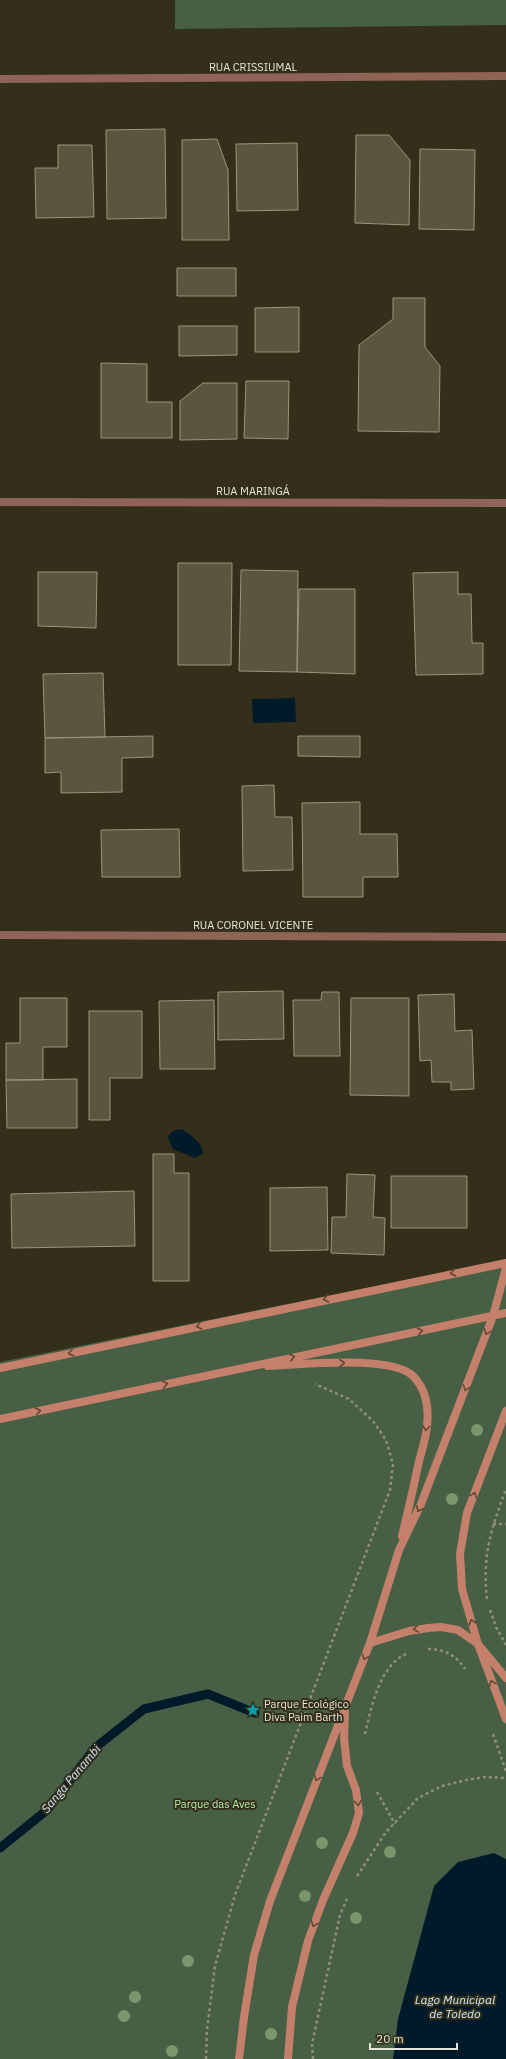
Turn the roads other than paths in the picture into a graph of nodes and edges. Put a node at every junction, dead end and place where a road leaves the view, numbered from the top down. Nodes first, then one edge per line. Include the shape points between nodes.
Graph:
1 (506, 76) edge
2 (0, 79) edge
3 (0, 502) edge
4 (506, 503) edge
5 (0, 935) edge
6 (506, 937) edge
7 (506, 1262) edge
8 (506, 1268) edge
9 (506, 1313) edge
10 (493, 1316) junction
11 (247, 1367) junction
12 (0, 1368) edge
13 (506, 1411) edge
14 (0, 1419) edge
15 (399, 1550) junction
16 (370, 1643) junction
17 (478, 1644) junction
18 (506, 1678) edge
19 (345, 1710) junction
20 (506, 1719) edge
21 (240, 2059) edge
22 (288, 2059) edge

1 - 2 street, RUA CRISSIUMAL
3 - 4 street, RUA MARINGÁ
5 - 6 street, RUA CORONEL VICENTE
7 -> 12 street
8 - 10 street
9 - 10 street
11 -> 10 street
10 -> 15 street via 421,1504
14 -> 11 street
11 -> 15 street via 373,1364 402,1369 414,1376 423,1389 427,1402 427,1426
17 -> 13 street via 462,1589 460,1554 467,1513
15 - 16 street
17 -> 16 street via 458,1630 441,1627 409,1630
16 -> 19 street
17 - 18 street
20 -> 17 street
19 -> 21 street via 270,1901 254,1956
19 -> 22 street via 344,1738 359,1813 308,1941 292,2007

